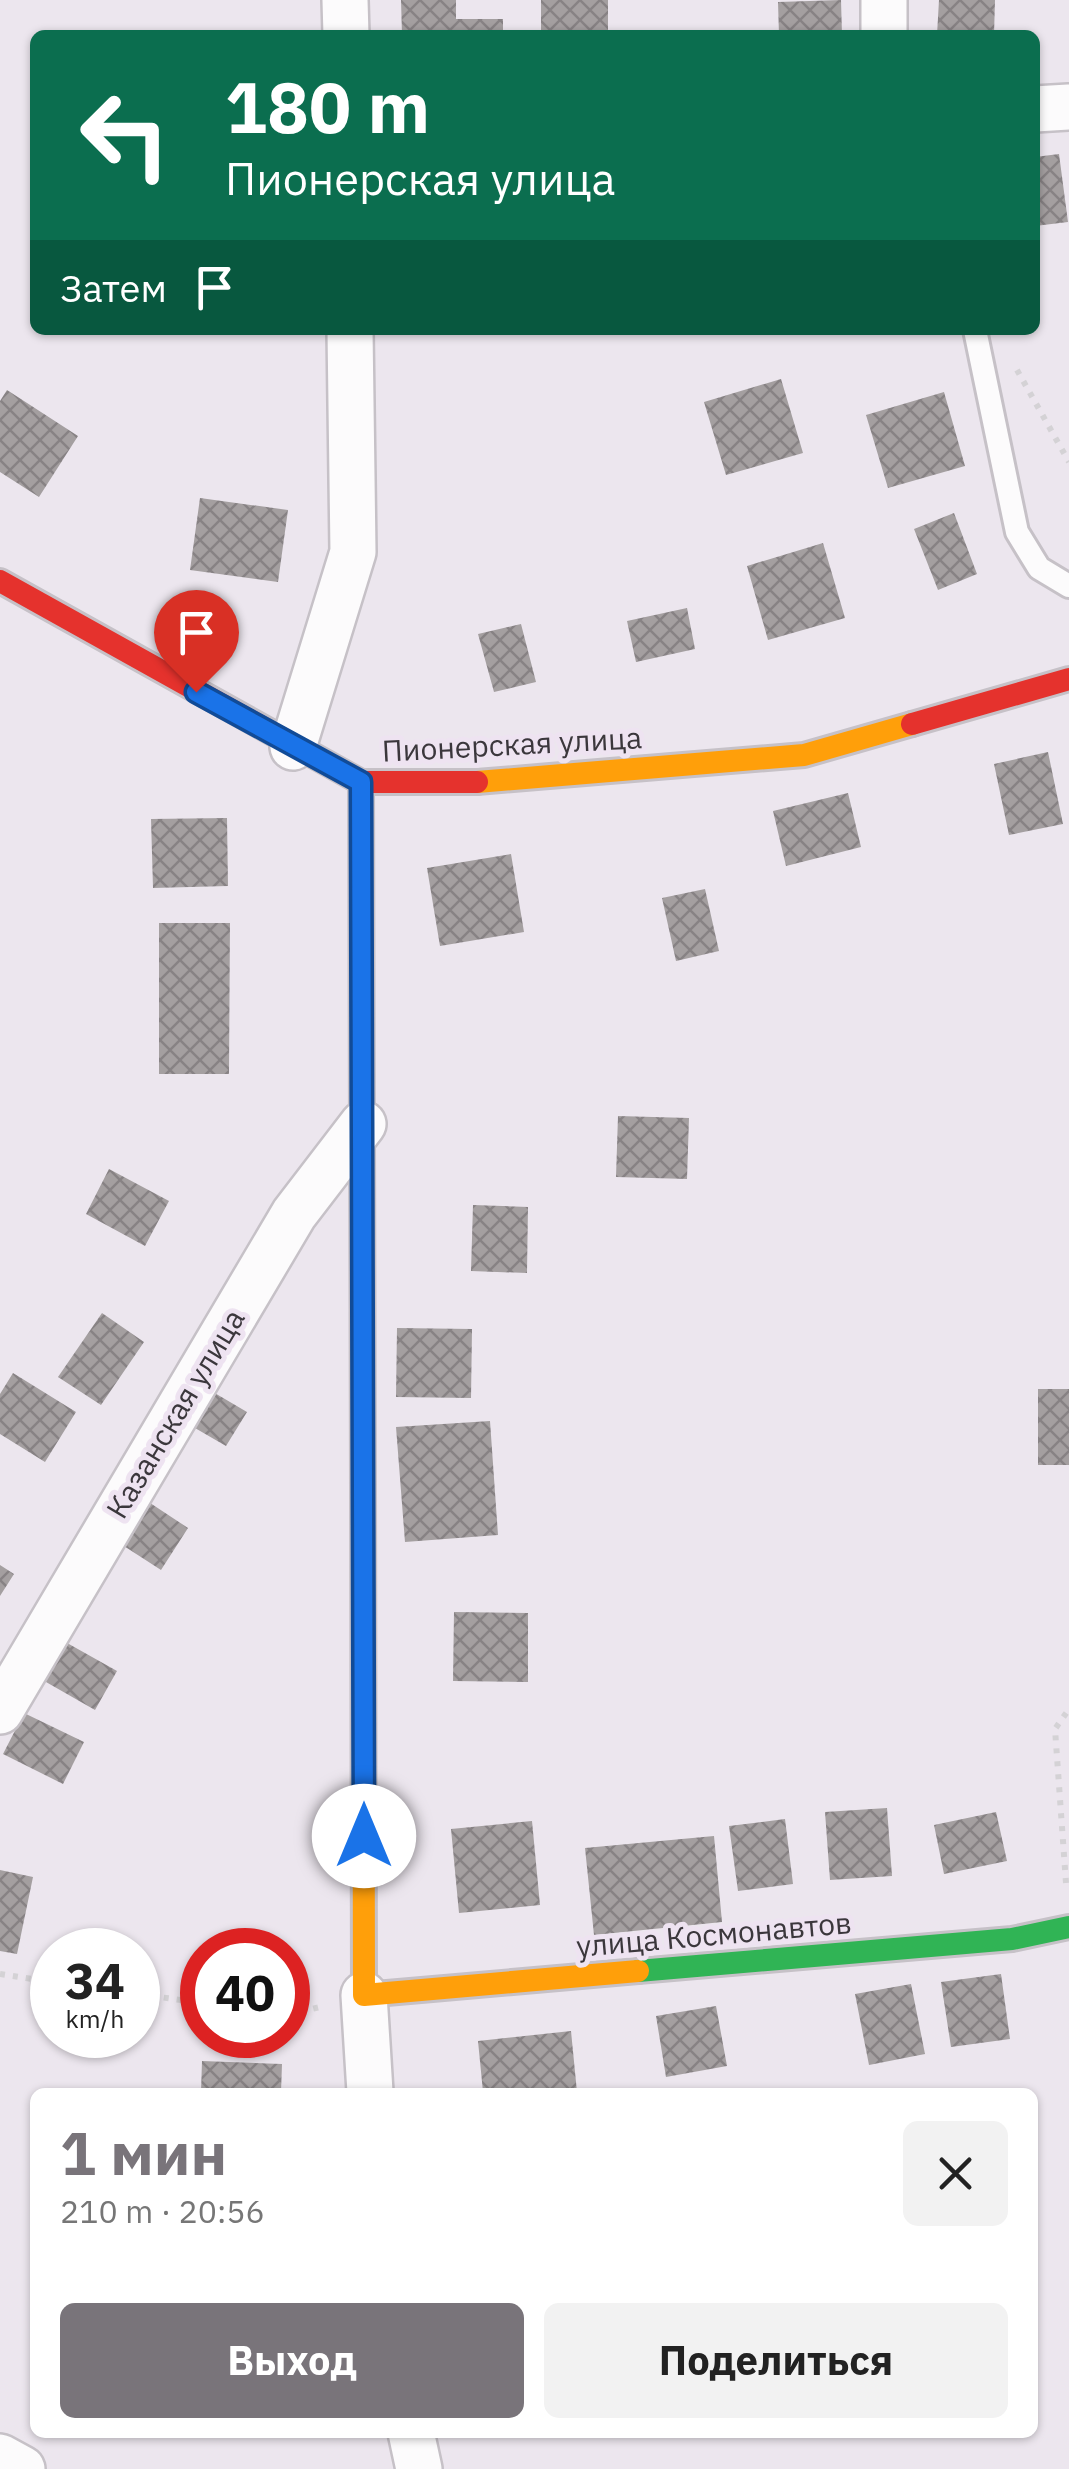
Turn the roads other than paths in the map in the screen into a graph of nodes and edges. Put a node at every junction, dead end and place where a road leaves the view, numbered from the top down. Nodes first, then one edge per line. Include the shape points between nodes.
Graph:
1 (345, 0) edge
2 (884, 0) edge
3 (346, 30) edge
4 (884, 30) edge
5 (1069, 106) edge
6 (1040, 109) edge
7 (350, 335) edge
8 (976, 335) edge
9 (0, 581) edge
10 (1069, 586) edge
11 (1069, 679) edge
12 (293, 746) junction
13 (361, 782) junction
14 (364, 1124) junction
15 (0, 1711) edge
16 (1069, 1927) edge
17 (364, 1995) junction
18 (370, 2088) edge
19 (412, 2438) edge
20 (0, 2457) edge
21 (22, 2469) edge
22 (419, 2469) edge

1 - 3 street
2 - 4 street
5 - 6 street
7 - 12 street via 353,552
8 - 10 lane via 1017,532 1039,568
9 - 12 street, Пионерская улица
11 - 13 street, Пионерская улица via 804,755 442,785
12 - 13 street, Пионерская улица
13 - 14 street
14 - 15 street, Казанская улица via 294,1214
14 - 17 street
16 - 17 street, улица Космонавтов via 1012,1940
17 - 18 street
19 - 22 street
20 - 21 street

